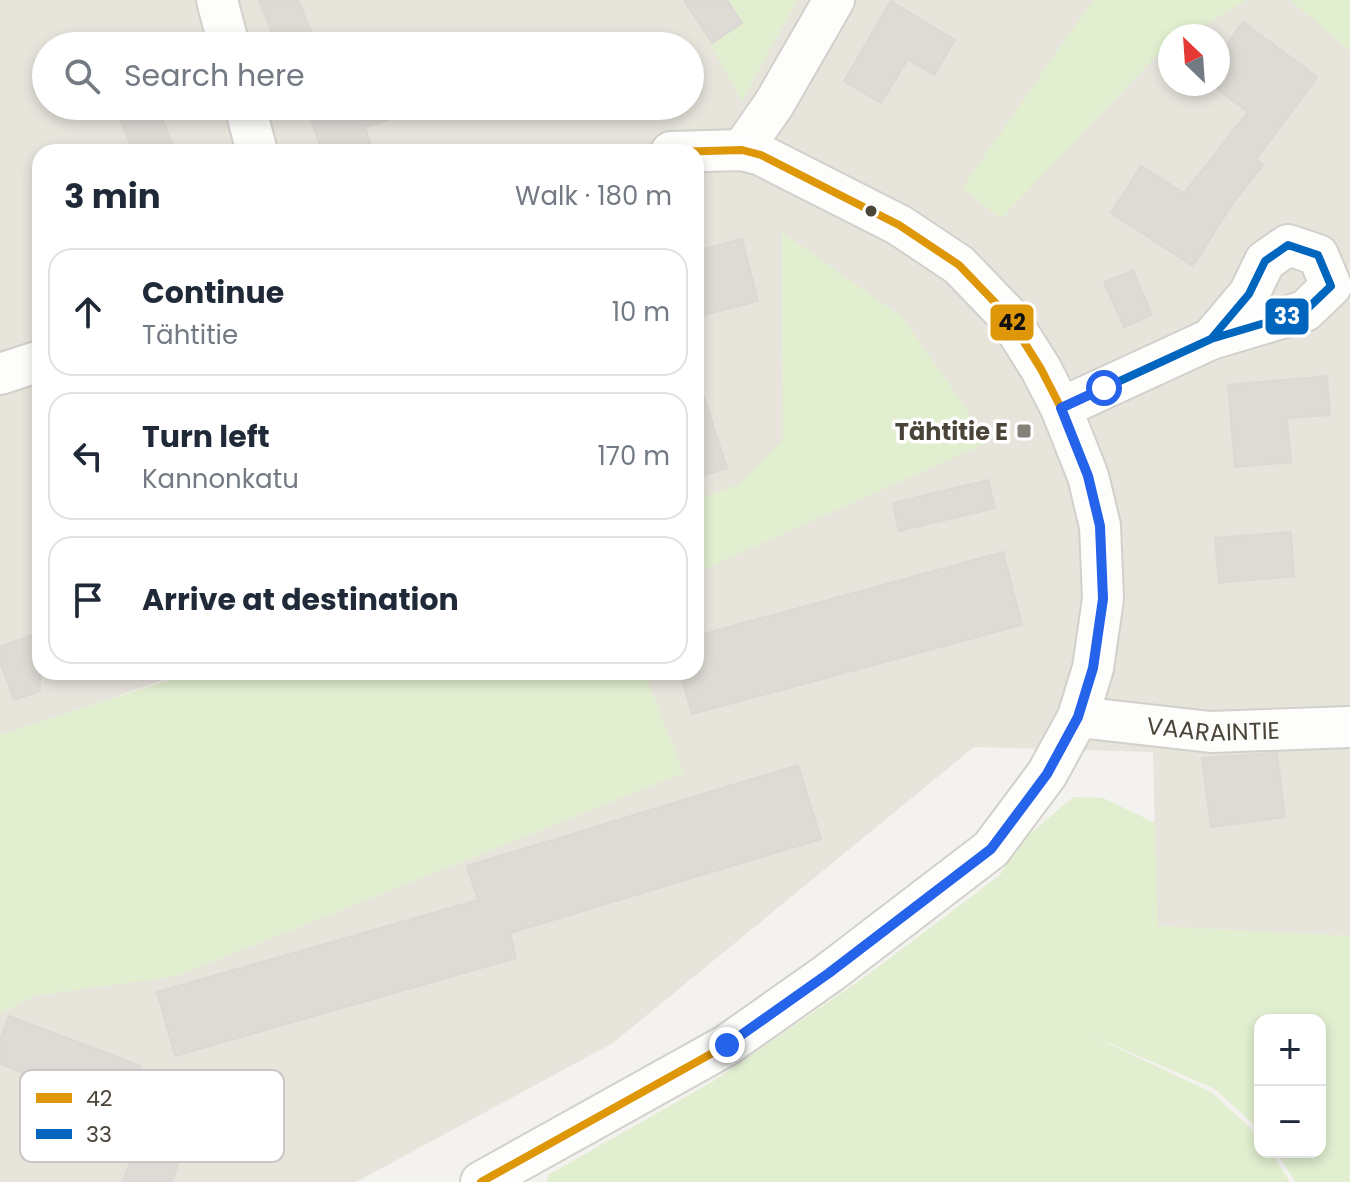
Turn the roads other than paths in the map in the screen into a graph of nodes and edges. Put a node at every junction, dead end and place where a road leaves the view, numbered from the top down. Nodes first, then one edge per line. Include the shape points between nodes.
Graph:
1 (217, 0) edge
2 (834, 0) edge
3 (225, 32) edge
4 (249, 120) edge
5 (255, 144) edge
6 (742, 150) junction
7 (704, 151) edge
8 (1211, 339) dead end
9 (32, 364) edge
10 (0, 374) edge
11 (1061, 408) junction
12 (1078, 717) junction
13 (1350, 727) edge
14 (481, 1182) edge

1 - 3 street
2 - 6 street
4 - 5 street
6 - 7 street
6 - 11 street via 899,225 959,265 1007,315
8 - 11 street
9 - 10 street
11 - 12 street via 1088,476 1100,526 1103,599 1093,668
12 - 13 street, VAARAINTIE via 1211,732
12 - 14 street via 1047,774 991,849 727,1045

